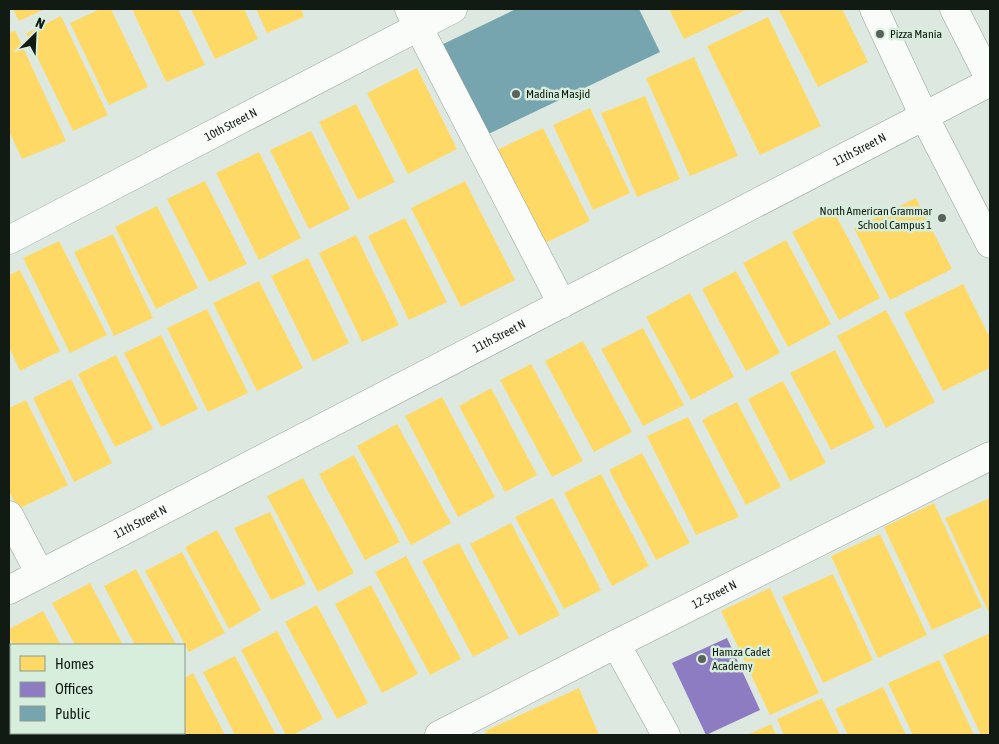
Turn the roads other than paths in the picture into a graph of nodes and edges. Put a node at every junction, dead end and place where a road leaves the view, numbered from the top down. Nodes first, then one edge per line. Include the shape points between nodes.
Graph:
1 (453, 9) edge
2 (874, 9) edge
3 (954, 9) edge
4 (414, 18) edge
5 (990, 81) edge
6 (924, 116) junction
7 (9, 240) edge
8 (990, 244) edge
9 (562, 304) junction
10 (990, 456) edge
11 (9, 515) edge
12 (40, 574) junction
13 (9, 590) edge
14 (616, 644) junction
15 (439, 735) edge
16 (666, 735) edge

1 - 4 street, 10th Street N
2 - 6 street
3 - 5 street
4 - 7 street, 10th Street N
4 - 9 street
5 - 6 street, 11th Street N
6 - 8 street
6 - 9 street, 11th Street N
9 - 12 street, 11th Street N
10 - 14 street, 12 Street N
11 - 12 street
12 - 13 street, 11th Street N
14 - 15 street, 12 Street N
14 - 16 street

